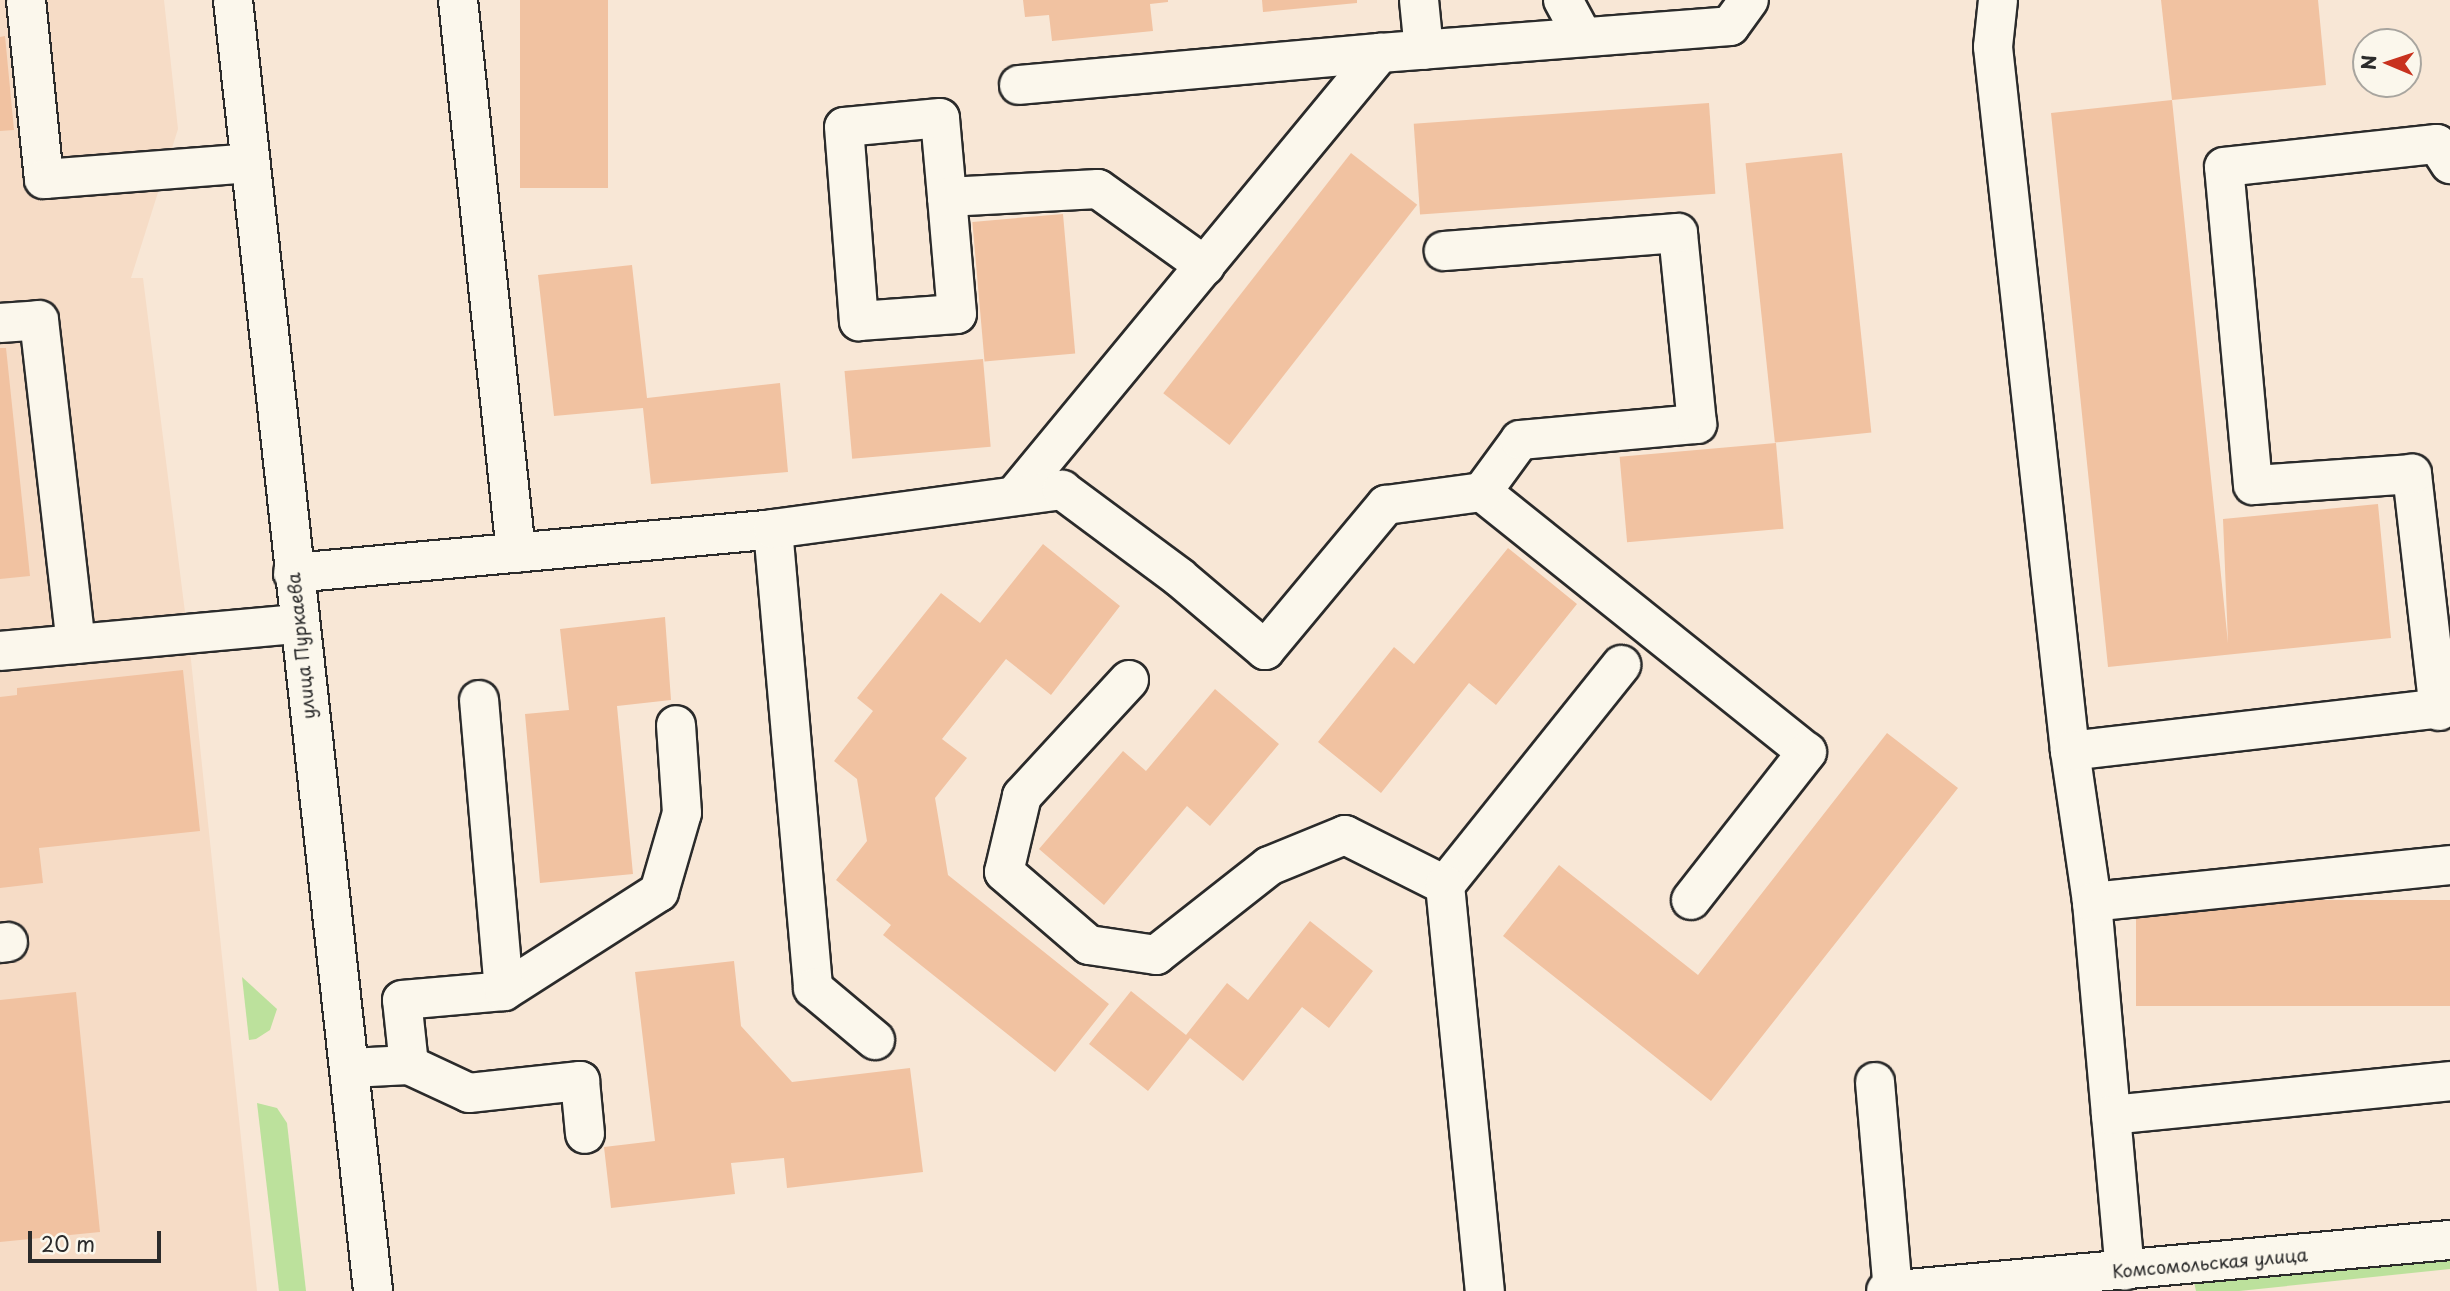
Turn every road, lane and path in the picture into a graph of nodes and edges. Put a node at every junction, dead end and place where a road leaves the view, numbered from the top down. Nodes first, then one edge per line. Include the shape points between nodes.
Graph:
1 (26, 0) edge
2 (233, 0) edge
3 (458, 0) edge
4 (1419, 0) edge
5 (1563, 0) edge
6 (1748, 0) edge
7 (1998, 0) edge
8 (1583, 37) junction
9 (1424, 50) junction
10 (1380, 53) junction
11 (1019, 85) dead end
12 (250, 163) junction
13 (2450, 164) edge
14 (947, 197) junction
15 (1444, 251) dead end
16 (1205, 266) junction
17 (0, 323) edge
18 (1482, 492) junction
19 (1014, 496) junction
20 (773, 529) junction
21 (516, 553) junction
22 (293, 573) junction
23 (298, 624) junction
24 (76, 644) junction
25 (0, 651) edge
26 (1621, 665) dead end
27 (1129, 680) dead end
28 (479, 701) dead end
29 (2444, 709) edge
30 (676, 724) dead end
31 (2070, 751) junction
32 (2450, 865) edge
33 (1445, 885) junction
34 (1691, 900) dead end
35 (2092, 902) junction
36 (504, 991) junction
37 (875, 1040) dead end
38 (409, 1065) junction
39 (350, 1068) junction
40 (1875, 1082) dead end
41 (2450, 1082) edge
42 (2111, 1115) junction
43 (585, 1135) dead end
44 (2450, 1240) edge
45 (2125, 1271) junction
46 (1893, 1290) edge
47 (373, 1291) edge
48 (1485, 1291) edge
49 (1886, 1291) edge

1 - 12 main road via 44,179
2 - 12 main road, улица Пуркаева
3 - 21 main road
4 - 9 main road
5 - 8 main road
6 - 8 main road via 1730,26
7 - 31 main road via 1993,47
8 - 9 main road
9 - 10 main road
10 - 11 main road
10 - 16 main road
12 - 22 main road, улица Пуркаева
13 - 29 main road via 2437,144 2224,167 2253,485 2412,474
14 - 14 main road via 957,314 859,321 844,127 940,118
14 - 16 main road via 1098,189
15 - 18 main road via 1678,233 1697,425 1520,440
16 - 19 main road
17 - 24 main road via 39,320
18 - 19 main road via 1386,505 1265,650 1179,577 1062,490
18 - 34 main road via 1807,752
19 - 20 main road
20 - 21 main road
20 - 37 main road via 813,988
21 - 22 main road
22 - 23 main road, улица Пуркаева
23 - 24 main road
23 - 39 main road, улица Пуркаева
24 - 25 main road
26 - 33 main road
27 - 33 main road via 1022,796 1004,872 1089,945 1156,955 1269,866 1345,835
28 - 36 main road
29 - 31 main road
30 - 36 main road via 682,813 659,892
31 - 35 main road
32 - 35 main road
33 - 48 main road
35 - 42 main road
36 - 38 main road via 402,1000
38 - 39 main road
38 - 43 main road via 469,1093 580,1081
39 - 47 main road, улица Пуркаева
40 - 46 main road
41 - 42 main road
42 - 45 main road
44 - 45 main road, Комсомольская улица
45 - 46 main road, Комсомольская улица
46 - 49 main road, Комсомольская улица

